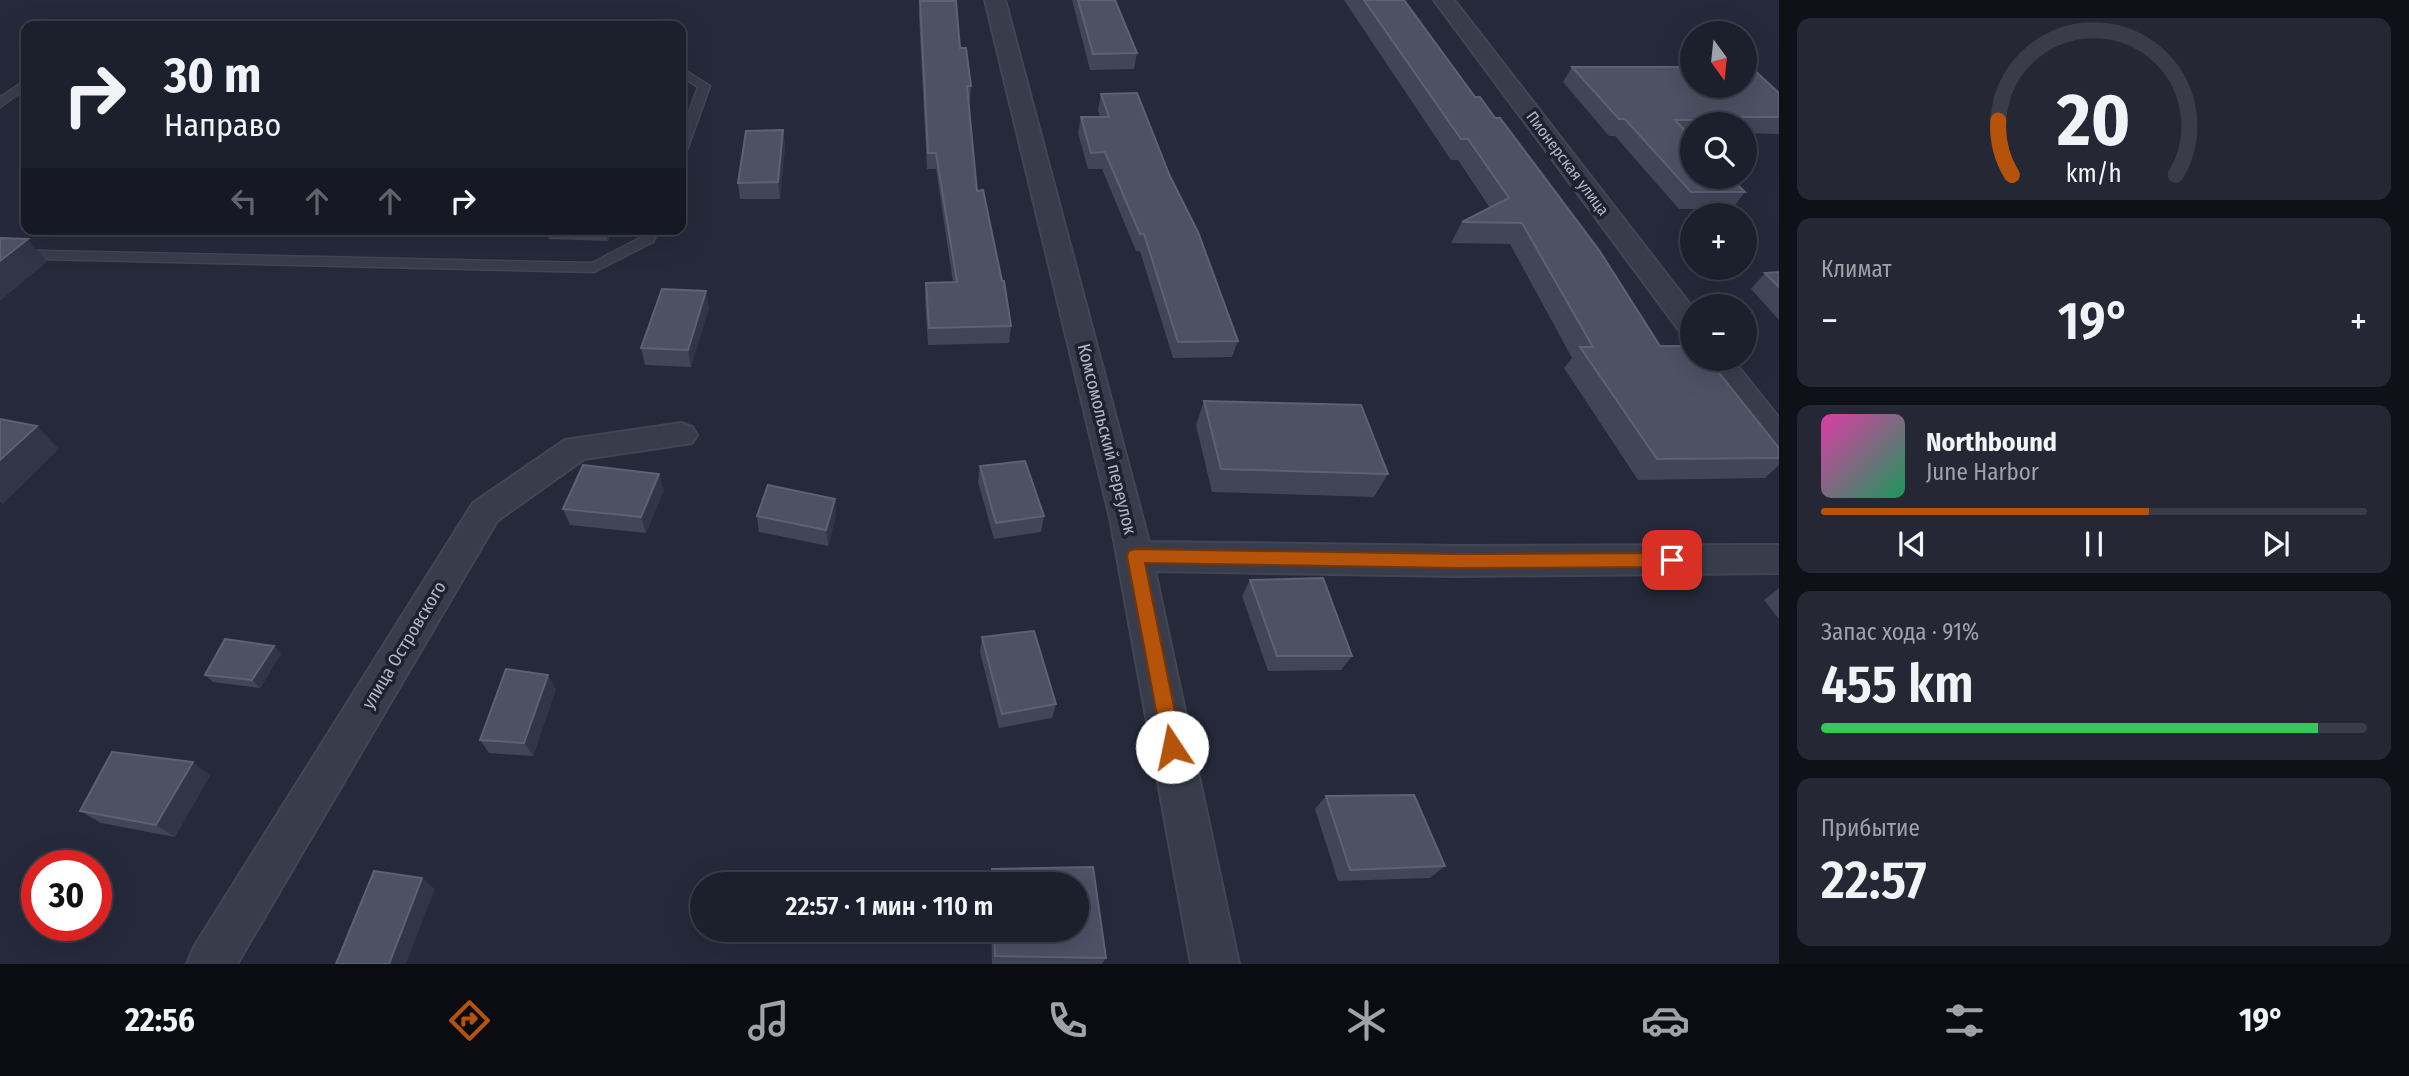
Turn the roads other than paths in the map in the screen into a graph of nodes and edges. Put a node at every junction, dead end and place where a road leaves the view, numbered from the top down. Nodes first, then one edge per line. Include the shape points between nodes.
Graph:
1 (995, 0) edge
2 (1444, 0) edge
3 (686, 74) edge
4 (21, 87) edge
5 (0, 103) edge
6 (686, 136) edge
7 (650, 235) edge
8 (0, 254) edge
9 (1680, 311) edge
10 (1725, 371) edge
11 (681, 435) dead end
12 (1779, 441) edge
13 (1135, 556) junction
14 (1779, 559) edge
15 (211, 964) edge
16 (1215, 964) edge

1 - 13 street, Комсомольский переулок
2 - 9 street, Пионерская улица
3 - 6 lane via 704,86
4 - 5 lane
7 - 8 lane via 594,268
10 - 12 street
11 - 15 street, улица Островского via 576,448 485,512
13 - 14 street
13 - 16 street, Комсомольский переулок

